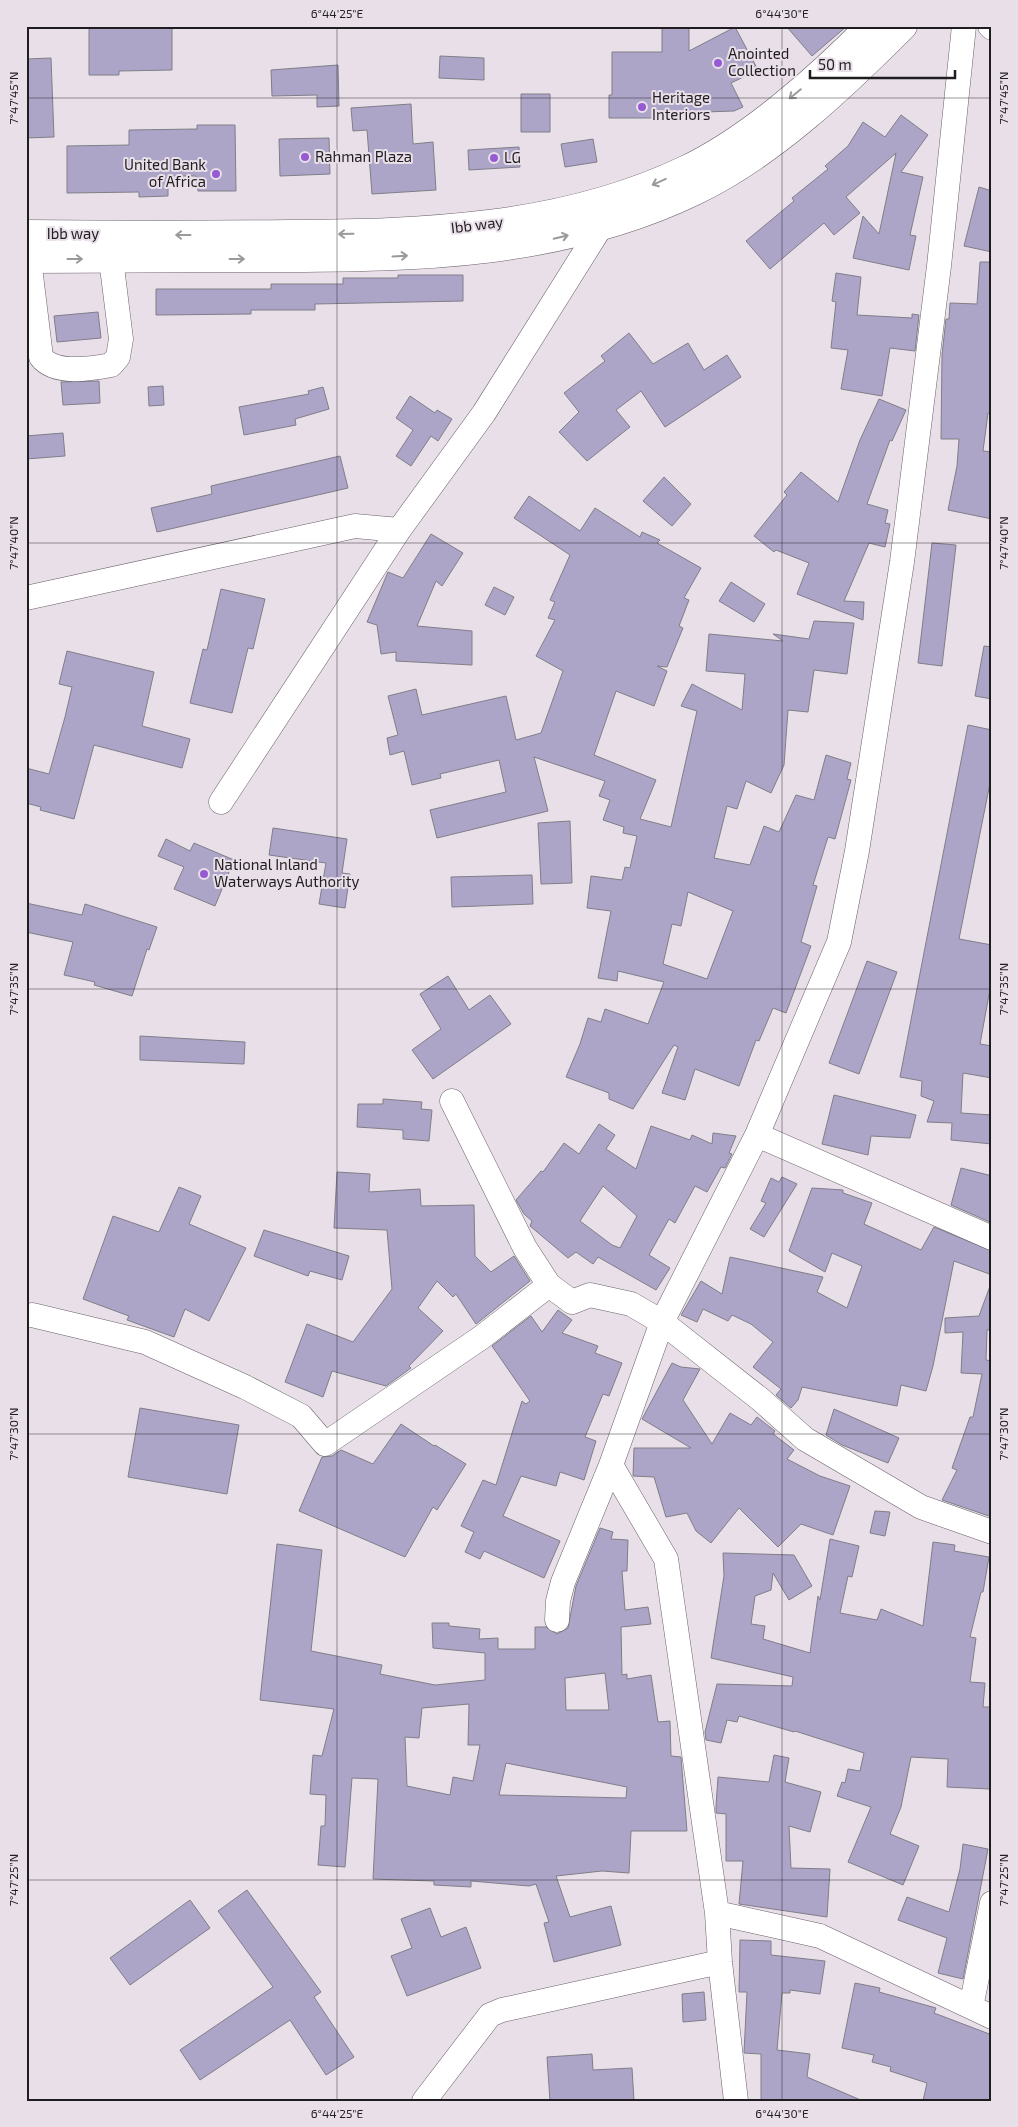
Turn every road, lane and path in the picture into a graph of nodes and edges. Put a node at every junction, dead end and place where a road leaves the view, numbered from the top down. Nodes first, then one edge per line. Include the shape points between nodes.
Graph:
1 (870, 26) edge
2 (902, 26) edge
3 (964, 26) edge
4 (596, 217) junction
5 (27, 250) edge
6 (111, 259) junction
7 (399, 530) junction
8 (26, 598) edge
9 (222, 802) dead end
10 (452, 1101) dead end
11 (757, 1135) junction
12 (992, 1238) edge
13 (549, 1285) junction
14 (26, 1316) edge
15 (662, 1322) junction
16 (612, 1466) junction
17 (992, 1532) edge
18 (557, 1620) dead end
19 (992, 1903) edge
20 (717, 1913) junction
21 (720, 1962) junction
22 (981, 2012) edge
23 (424, 2101) edge
24 (736, 2101) edge

1 -> 4 highway, Ibb way via 834,62 727,146
2 - 4 highway via 850,79 740,166 681,197
3 - 11 street via 939,266 902,562 857,850 839,942
4 -> 5 highway, Ibb way via 535,218 436,230
6 -> 4 highway via 358,258 455,253 541,242
4 - 7 street via 484,413
5 -> 6 highway
5 - 6 street via 41,357 47,365 60,368 111,365 118,356 121,338
7 - 8 street via 355,526
7 - 9 street
10 - 13 street via 525,1248
11 - 12 street
11 - 15 street
13 - 14 street via 482,1337 324,1444 301,1416 145,1342
13 - 15 street via 572,1302 590,1295 631,1304
15 - 16 street
15 - 17 street via 805,1439 922,1507
16 - 18 street via 563,1582
16 - 20 street via 666,1560
19 - 22 street
20 - 21 street
20 - 22 street via 820,1936
21 - 23 street via 490,2015
21 - 24 street

